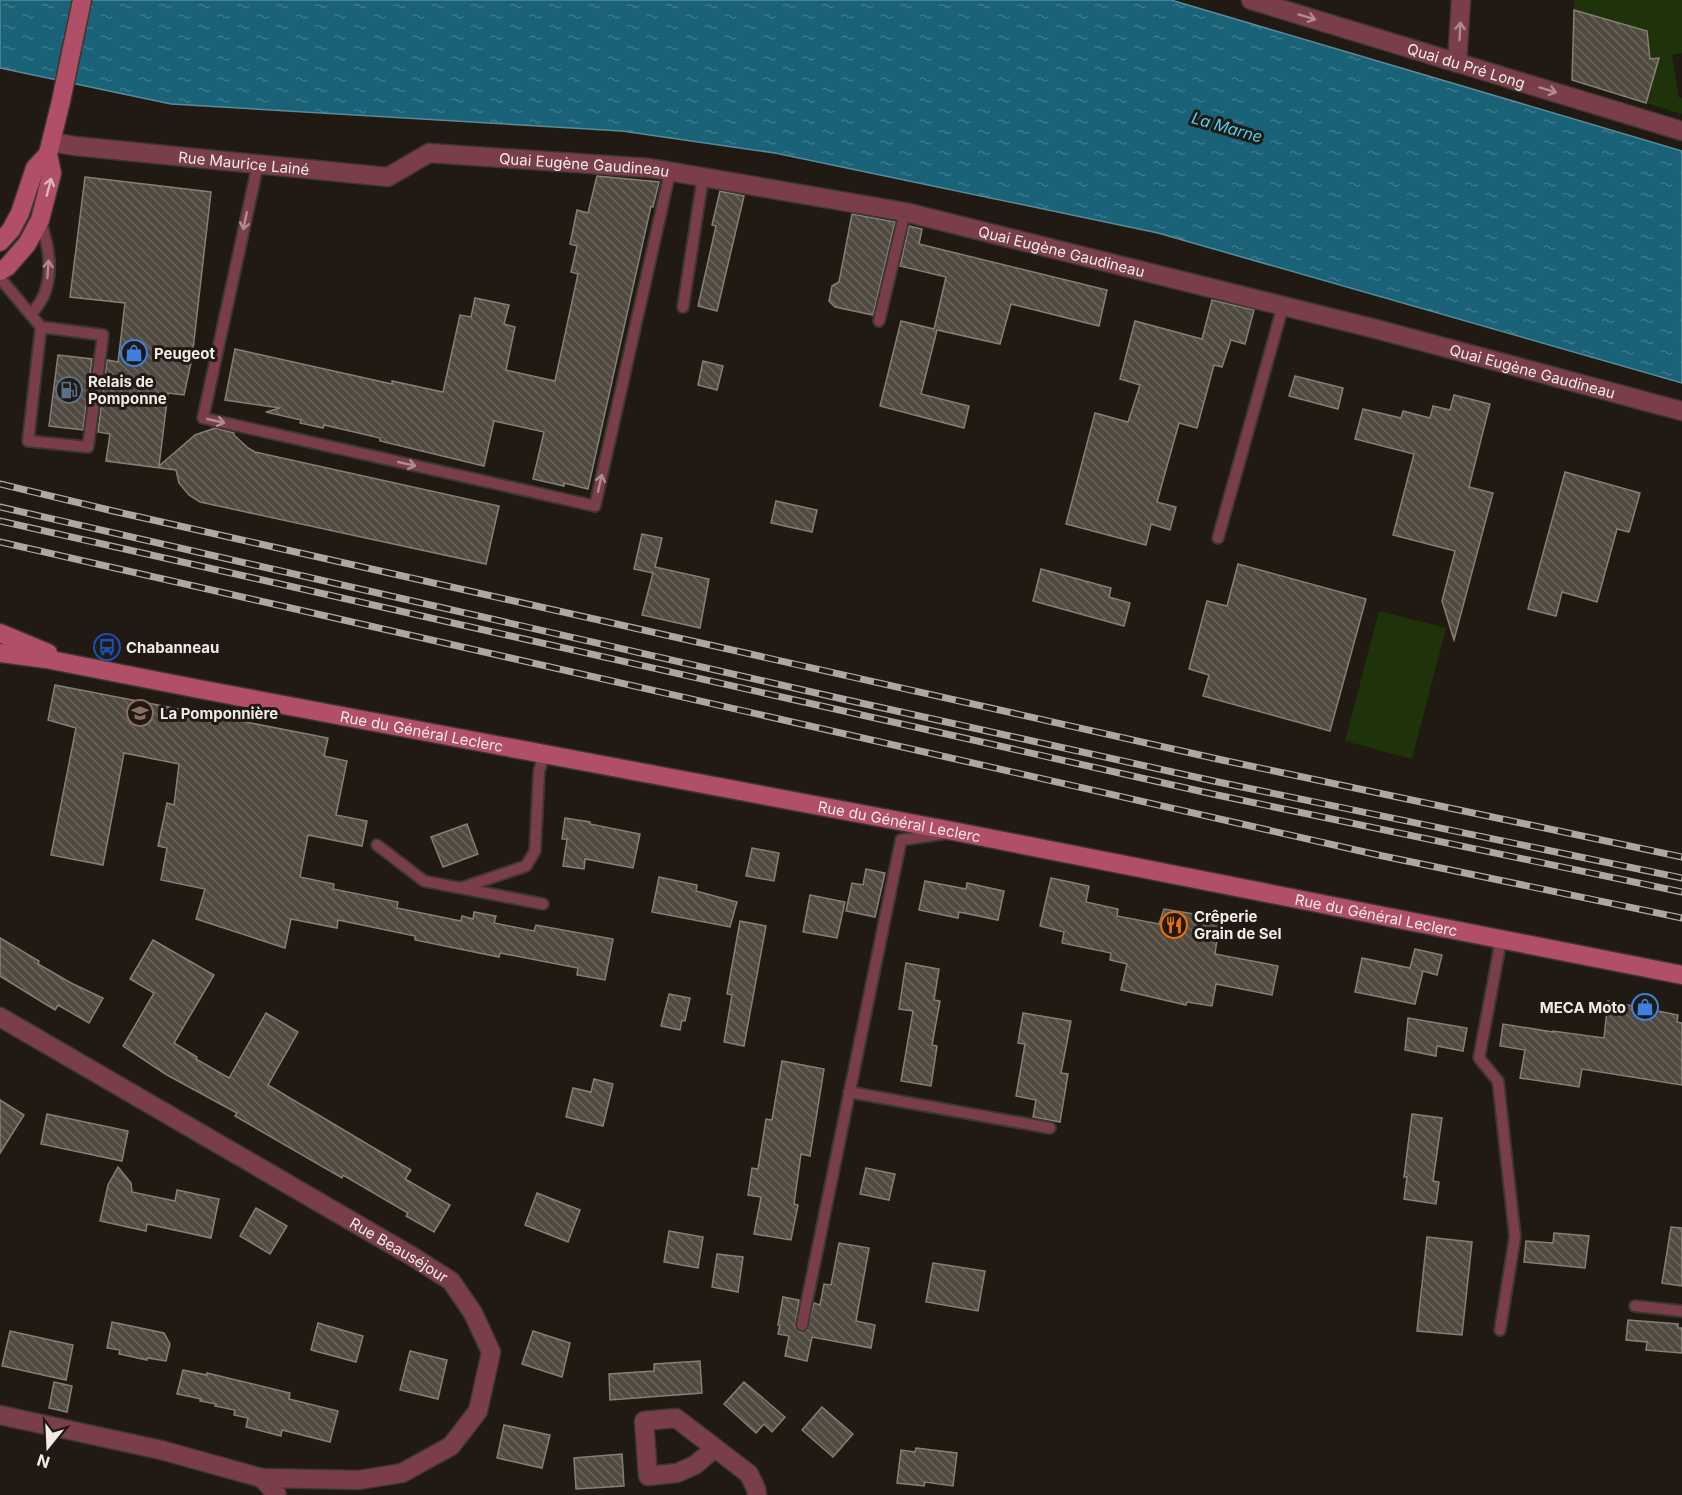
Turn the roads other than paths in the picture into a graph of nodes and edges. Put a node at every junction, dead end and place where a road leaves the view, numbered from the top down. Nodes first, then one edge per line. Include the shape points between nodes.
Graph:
1 (82, 0) edge
2 (1251, 0) edge
3 (1461, 0) edge
4 (1457, 63) junction
5 (1682, 131) edge
6 (49, 148) junction
7 (429, 153) joint
8 (258, 164) junction
9 (669, 172) junction
10 (703, 177) junction
11 (905, 212) junction
12 (40, 220) junction
13 (0, 242) edge
14 (0, 271) edge
15 (0, 278) edge
16 (1283, 306) junction
17 (683, 307) dead end
18 (31, 315) junction
19 (879, 321) dead end
20 (41, 327) junction
21 (1682, 411) edge
22 (1218, 538) dead end
23 (0, 633) edge
24 (0, 653) edge
25 (116, 673) junction
26 (544, 754) junction
27 (958, 832) junction
28 (377, 845) dead end
29 (461, 888) junction
30 (543, 904) dead end
31 (1501, 940) junction
32 (1682, 975) edge
33 (0, 1017) edge
34 (849, 1092) junction
35 (1050, 1128) dead end
36 (1635, 1306) dead end
37 (1682, 1311) edge
38 (802, 1324) dead end
39 (1500, 1330) dead end
40 (0, 1415) edge
41 (715, 1448) dead end
42 (262, 1478) junction
43 (277, 1495) edge
44 (757, 1495) edge

1 - 6 main road
2 -> 4 street, Quai du Pré Long
4 -> 3 street
4 -> 5 street, Quai du Pré Long
6 - 8 street, Rue Maurice Lainé via 75,146
12 -> 6 main road via 52,173
6 - 13 main road via 35,168 20,213
7 - 8 street, Rue Maurice Lainé via 388,177
7 - 9 street, Quai Eugène Gaudineau
8 -> 9 lane via 203,418 595,506
9 - 10 street, Quai Eugène Gaudineau
10 - 11 street, Quai Eugène Gaudineau
10 - 17 lane
11 - 16 street, Quai Eugène Gaudineau
11 - 19 lane
12 - 14 main road via 17,257
18 -> 12 lane via 43,296 49,271 49,253
15 - 18 lane
16 - 21 street, Quai Eugène Gaudineau
16 - 22 lane
18 - 20 lane
20 - 20 lane via 28,441 88,447 103,335
23 - 25 main road via 47,653
24 - 25 main road
25 - 26 main road, Rue du Général Leclerc
26 - 27 main road, Rue du Général Leclerc
26 - 29 lane via 539,772 535,850 526,866
27 - 31 main road, Rue du Général Leclerc
27 - 34 lane via 901,840
28 - 29 lane via 424,881
29 - 30 lane
31 - 32 main road, Rue du Général Leclerc
31 - 39 lane via 1479,1058 1498,1081 1515,1237
33 - 42 street, Rue Beauséjour via 451,1281 473,1313 491,1352 478,1411 451,1446 402,1473 359,1480
34 - 35 lane
34 - 38 lane
36 - 37 lane
40 - 42 street, Rue Beauséjour via 161,1450
41 - 44 street via 749,1474
42 - 43 street

